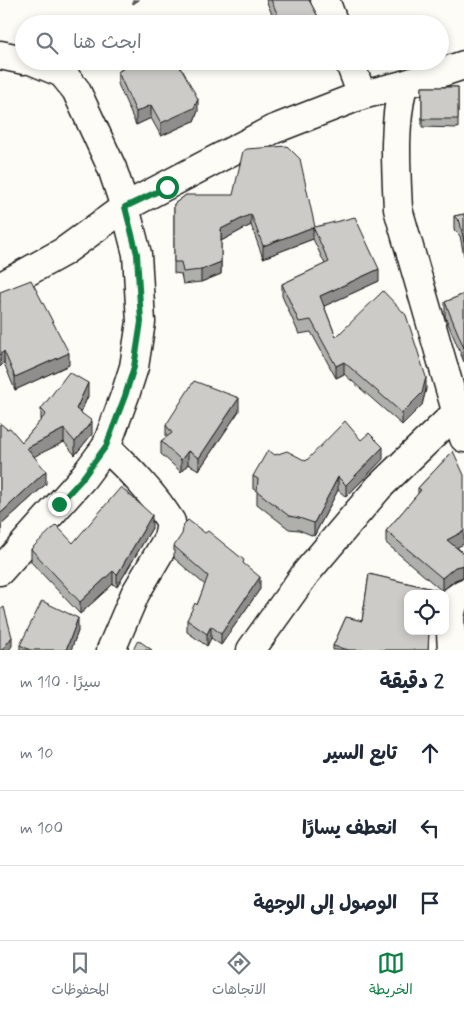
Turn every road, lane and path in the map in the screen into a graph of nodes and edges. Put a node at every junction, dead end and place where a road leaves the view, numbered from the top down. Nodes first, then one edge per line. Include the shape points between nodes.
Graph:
1 (325, 0) edge
2 (331, 15) edge
3 (0, 55) edge
4 (15, 58) edge
5 (464, 65) edge
6 (54, 70) edge
7 (352, 70) edge
8 (449, 70) edge
9 (449, 70) edge
10 (403, 85) junction
11 (362, 95) junction
12 (125, 207) junction
13 (0, 287) edge
14 (460, 426) edge
15 (106, 446) junction
16 (0, 571) edge
17 (464, 593) edge
18 (110, 650) edge
19 (251, 650) edge
20 (452, 650) edge

1 - 2 street
3 - 4 street
5 - 9 street
6 - 12 street via 62,73 76,90 112,168
7 - 11 street
8 - 10 street
10 - 11 street
10 - 14 street via 397,109 398,209
11 - 12 street via 272,130
12 - 13 street via 63,252
12 - 15 street via 137,254 141,322 134,367
14 - 19 street via 379,487 306,573
15 - 16 street via 82,479
15 - 18 street via 141,482 171,522 168,538 135,594
17 - 20 street via 454,600 450,616

